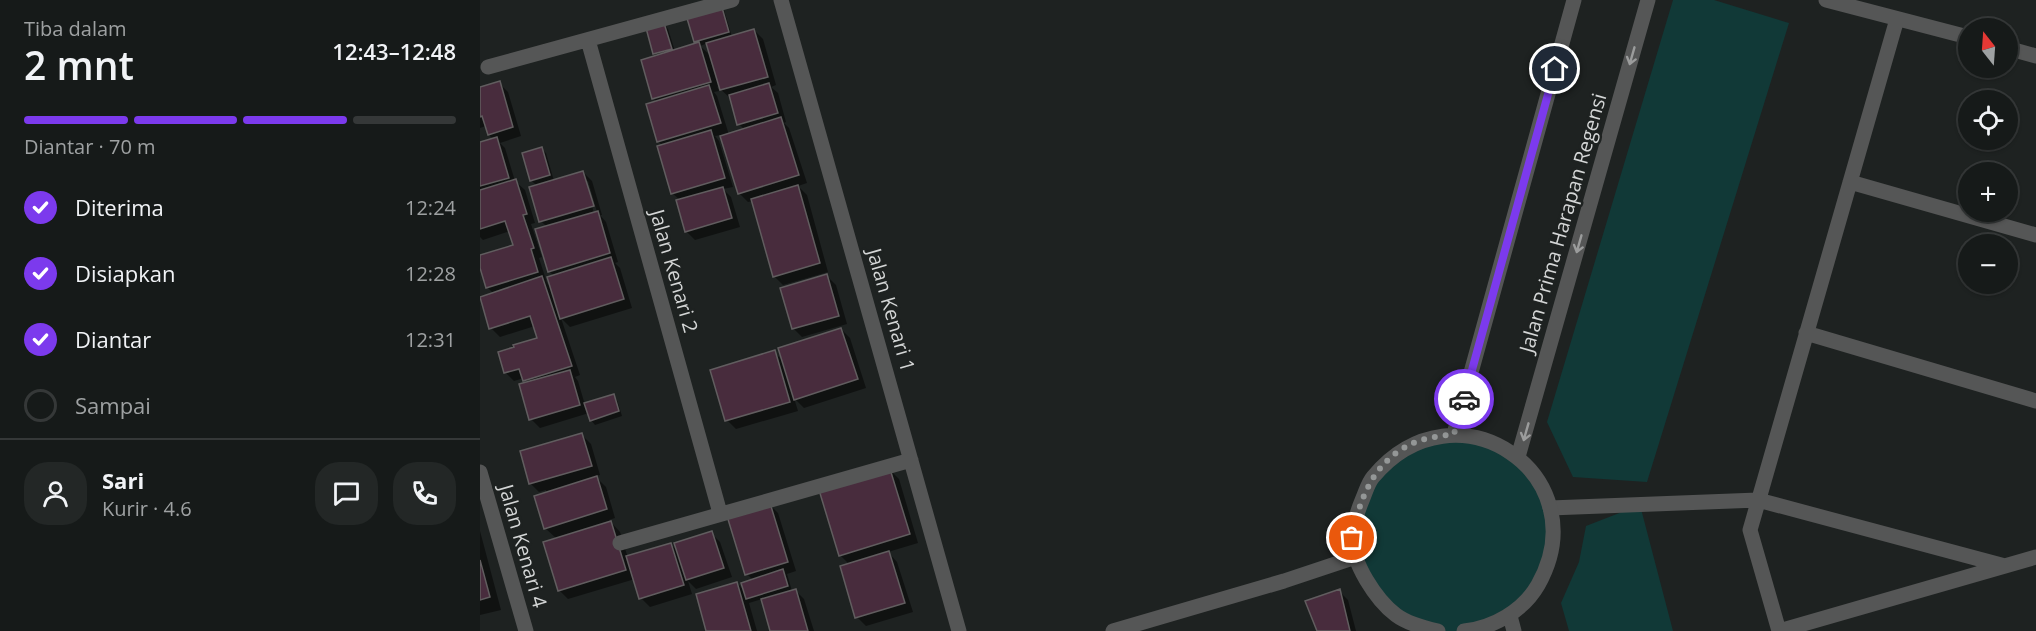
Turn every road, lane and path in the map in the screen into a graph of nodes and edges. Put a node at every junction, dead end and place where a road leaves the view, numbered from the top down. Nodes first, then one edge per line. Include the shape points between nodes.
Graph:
1 (732, 0) edge
2 (781, 0) edge
3 (1574, 0) edge
4 (1648, 0) edge
5 (1826, 0) edge
6 (1898, 19) junction
7 (1958, 35) edge
8 (588, 40) junction
9 (2018, 51) edge
10 (2036, 56) edge
11 (488, 67) dead end
12 (1850, 182) junction
13 (2036, 235) edge
14 (1806, 333) junction
15 (2036, 401) edge
16 (1454, 434) junction
17 (1518, 457) junction
18 (911, 460) junction
19 (480, 472) edge
20 (1758, 500) junction
21 (1550, 508) junction
22 (720, 513) junction
23 (620, 543) dead end
24 (1356, 557) junction
25 (2035, 560) edge
26 (2005, 566) junction
27 (1510, 615) junction
28 (526, 631) edge
29 (959, 631) edge
30 (1113, 631) edge
31 (1438, 631) edge
32 (1464, 631) edge
33 (1514, 631) edge
34 (1779, 631) edge

1 - 8 street
2 - 18 street, Jalan Kenari 1
3 - 16 street
4 -> 17 street, Jalan Prima Harapan Regensi
5 - 6 street
6 - 7 street
6 - 12 street
8 - 11 street
8 - 22 street, Jalan Kenari 2
9 - 10 street
12 - 13 street
12 - 14 street
14 - 15 street
14 - 20 street
16 - 17 street via 1488,440
16 - 24 street via 1422,440 1402,451 1371,480 1358,510 1352,538
17 - 21 street via 1538,480
18 - 22 street
18 - 29 street, Jalan Kenari 1
19 - 28 street, Jalan Kenari 4
20 - 21 street
20 - 26 street
20 - 34 street via 1750,530
21 - 27 street via 1554,539 1548,568 1532,595
22 - 23 street
24 - 30 street
24 - 31 street via 1369,586 1396,614 1420,627
25 - 26 street
26 - 34 street
27 - 32 street via 1479,630
27 - 33 street

